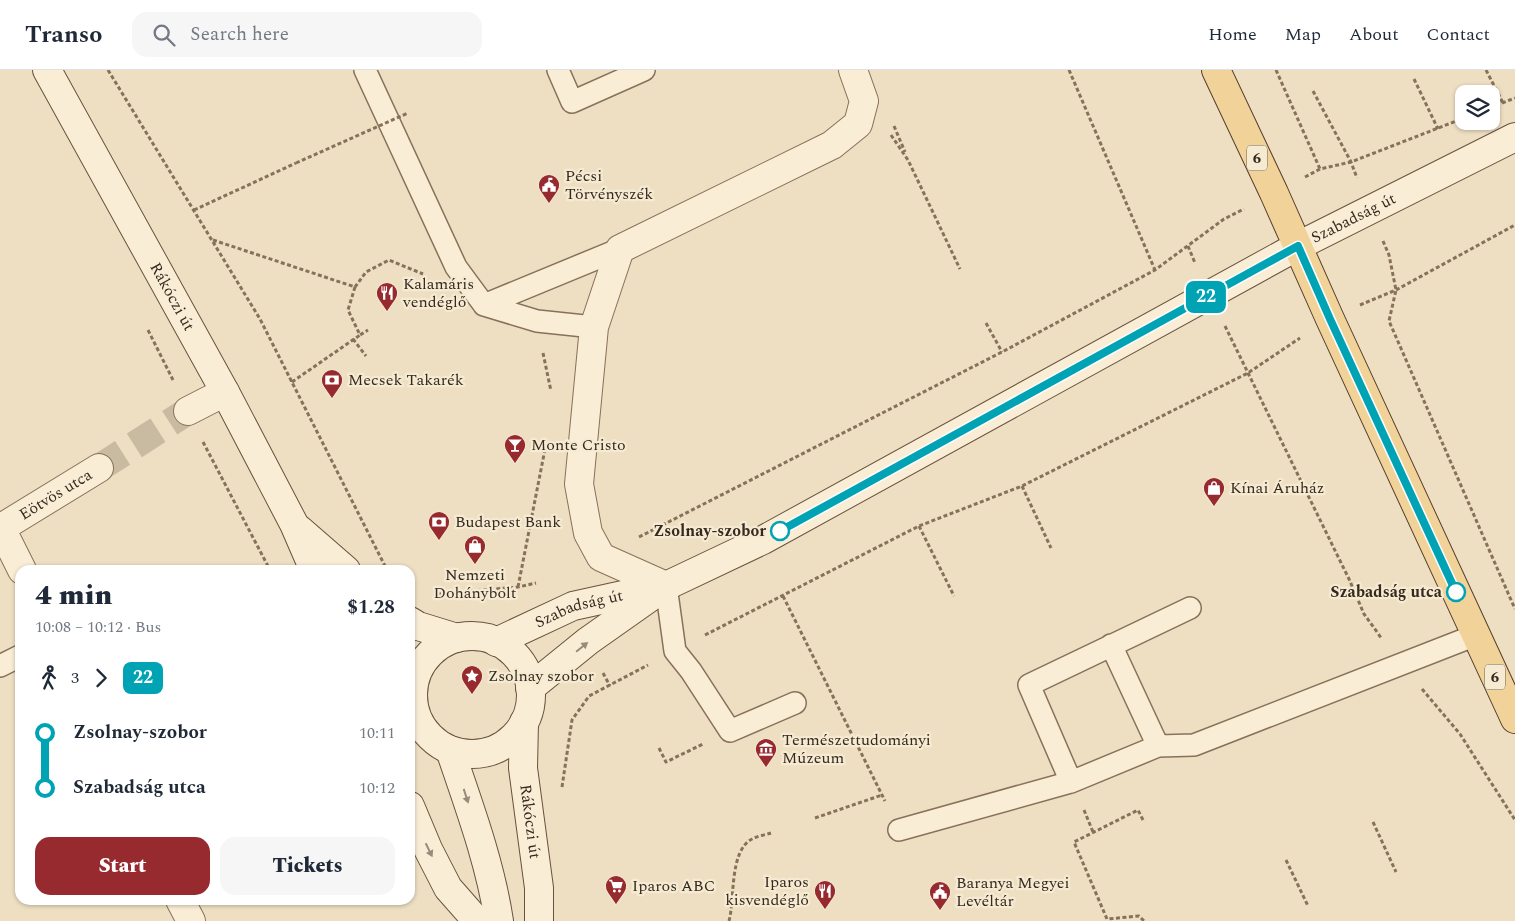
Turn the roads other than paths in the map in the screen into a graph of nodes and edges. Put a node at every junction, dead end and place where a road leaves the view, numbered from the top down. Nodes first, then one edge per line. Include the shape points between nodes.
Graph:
1 (47, 70) edge
2 (365, 70) edge
3 (558, 70) edge
4 (644, 70) edge
5 (853, 70) edge
6 (1216, 70) edge
7 (1515, 137) edge
8 (1298, 246) junction
9 (620, 249) junction
10 (484, 306) junction
11 (594, 328) junction
12 (226, 392) junction
13 (188, 412) tunnel mouth
14 (99, 468) tunnel mouth
15 (294, 524) junction
16 (20, 565) edge
17 (312, 565) edge
18 (340, 565) edge
19 (666, 586) junction
20 (1190, 608) dead end
21 (415, 624) edge
22 (1476, 635) junction
23 (456, 638) junction
24 (496, 642) junction
25 (1112, 645) junction
26 (15, 658) edge
27 (0, 666) edge
28 (415, 680) edge
29 (530, 688) junction
30 (795, 704) dead end
31 (415, 710) edge
32 (1515, 719) edge
33 (524, 722) junction
34 (1158, 746) junction
35 (450, 750) junction
36 (1072, 782) junction
37 (415, 818) edge
38 (899, 830) road end
39 (182, 905) edge
40 (190, 921) edge
41 (477, 921) edge
42 (499, 921) edge
43 (539, 921) edge

1 - 12 street, Rákóczi út
2 - 10 lane via 456,267
3 - 4 lane via 572,102
5 - 9 street via 864,101 858,124 832,145
6 - 8 main road, 6
7 - 8 street, Szabadság út
8 - 19 street, Szabadság út via 763,540
8 - 22 main road, 6
9 - 10 lane
9 - 11 street
10 - 11 lane via 537,321
11 - 19 street via 579,484 588,533 601,557
12 - 13 street
12 - 15 street, Rákóczi út
14 - 16 street, Eötvös utca via 2,528
15 - 17 street, Rákóczi út
15 - 18 street, Rákóczi út
19 - 24 street, Szabadság út via 573,606
29 -> 19 street, Szabadság út via 588,641
19 - 30 lane via 674,651 730,731
20 - 25 lane
21 - 23 street
22 - 32 main road, 6
22 - 34 lane via 1194,745
23 - 24 street via 476,636
23 - 28 street via 434,649 424,660
24 - 29 street via 518,660
25 - 34 lane
25 - 36 lane via 1029,685
26 - 27 lane
29 - 33 street via 530,706
31 - 35 street via 422,727
33 - 35 street via 508,742 492,750 467,754
33 - 43 street, Rákóczi út via 523,768
34 - 36 lane
35 -> 42 street via 482,844
36 - 38 lane
37 -> 41 street via 448,888
39 - 40 street

